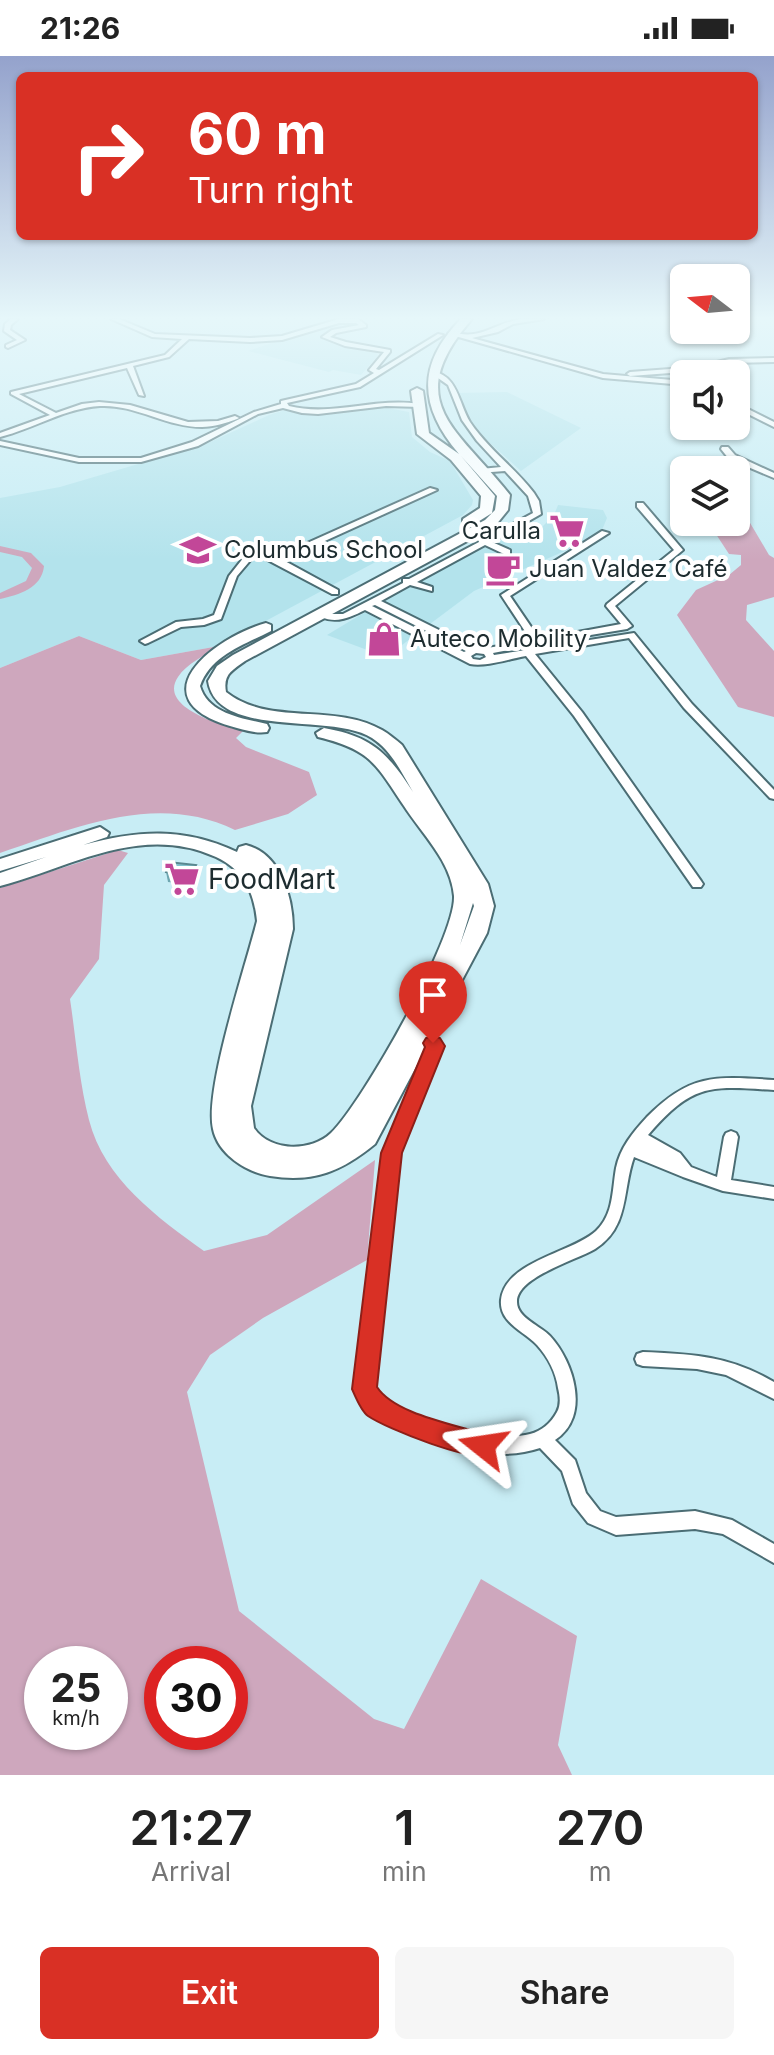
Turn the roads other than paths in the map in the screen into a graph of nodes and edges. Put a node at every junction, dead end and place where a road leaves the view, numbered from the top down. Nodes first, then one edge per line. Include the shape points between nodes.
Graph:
1 (25, 399) edge
2 (293, 399) edge
3 (419, 399) edge
4 (432, 399) edge
5 (455, 399) edge
6 (284, 403) junction
7 (34, 405) junction
8 (419, 406) junction
9 (750, 412) edge
10 (55, 415) junction
11 (38, 424) junction
12 (186, 424) junction
13 (214, 424) junction
14 (774, 425) edge
15 (28, 430) junction
16 (423, 431) junction
17 (446, 431) junction
18 (221, 433) junction
19 (0, 435) edge
20 (202, 441) junction
21 (0, 443) edge
22 (21, 445) junction
23 (725, 449) dead end
24 (507, 469) junction
25 (481, 471) junction
26 (774, 476) edge
27 (433, 490) dead end
28 (640, 505) dead end
29 (605, 533) dead end
30 (459, 539) junction
31 (484, 541) junction
32 (507, 552) dead end
33 (276, 560) junction
34 (400, 569) junction
35 (383, 579) junction
36 (411, 581) junction
37 (431, 588) dead end
38 (334, 598) junction
39 (369, 604) junction
40 (145, 641) dead end
41 (537, 643) junction
42 (528, 652) junction
43 (488, 655) junction
44 (774, 796) edge
45 (0, 865) edge
46 (0, 880) edge
47 (697, 884) dead end
48 (422, 1039) junction
49 (774, 1085) edge
50 (731, 1137) dead end
51 (634, 1143) junction
52 (723, 1185) junction
53 (774, 1193) edge
54 (643, 1359) dead end
55 (774, 1391) edge
56 (542, 1438) junction
57 (774, 1554) edge

1 - 7 street
2 - 6 street
3 - 8 main road
4 - 17 main road
5 - 24 street via 461,417
6 - 8 street via 312,412 397,403
6 - 13 street
6 - 18 street
7 - 10 street
7 - 11 street via 41,412
8 - 16 main road
9 - 14 street
10 - 11 street
10 - 12 street via 112,403
11 - 15 street
12 - 13 street
12 - 20 street via 205,431
13 - 18 street via 209,430
15 - 19 street
15 - 22 street via 20,436
16 - 17 main road via 436,436
16 - 38 main road via 455,457 488,496 487,510
17 - 25 main road
18 - 20 street
19 - 21 street
20 - 22 street via 127,462 79,460
21 - 22 street
23 - 26 street
24 - 25 street
24 - 31 street via 539,509
25 - 30 main road via 503,495 504,507 490,523
27 - 33 street
28 - 41 street via 679,550 610,606 627,626
29 - 41 street via 505,595
30 - 31 street
30 - 34 main road
31 - 32 street
31 - 36 street
33 - 38 street
33 - 40 street via 251,554 233,576 218,617 179,624
34 - 35 main road
34 - 36 street
35 - 36 street
35 - 38 main road
36 - 37 street
36 - 39 street
38 - 39 street via 325,614 329,618 340,619
38 - 45 main road via 214,655 195,677 193,692 199,705 223,720 329,733 368,745 451,862 464,889 457,933 364,1108 338,1142 306,1156 287,1156 260,1149 240,1123 239,1106 283,929 277,885 253,855 212,834 152,826 90,835
38 - 48 main road via 231,663 216,681 217,690 244,711 352,724 385,740 396,749 472,871 483,899 482,918
39 - 43 street via 469,654 477,663
41 - 43 street
42 - 43 street
42 - 44 street via 631,635 688,706
42 - 47 street
46 - 48 main road via 99,846 151,837 210,846 251,872 264,893 267,921 223,1111 231,1144 261,1165 312,1169 353,1150 377,1121
48 - 56 street via 435,1046 392,1153 365,1389 375,1407 455,1440 483,1446
49 - 51 street via 711,1083 689,1088 671,1100
50 - 52 street
51 - 52 street via 688,1173
51 - 56 street via 624,1164 615,1219 599,1238 519,1280 510,1295 510,1310 546,1343 568,1394 566,1412
52 - 53 street
54 - 55 street via 733,1367
56 - 57 street via 569,1466 579,1498 594,1517 616,1526 695,1520 726,1526

